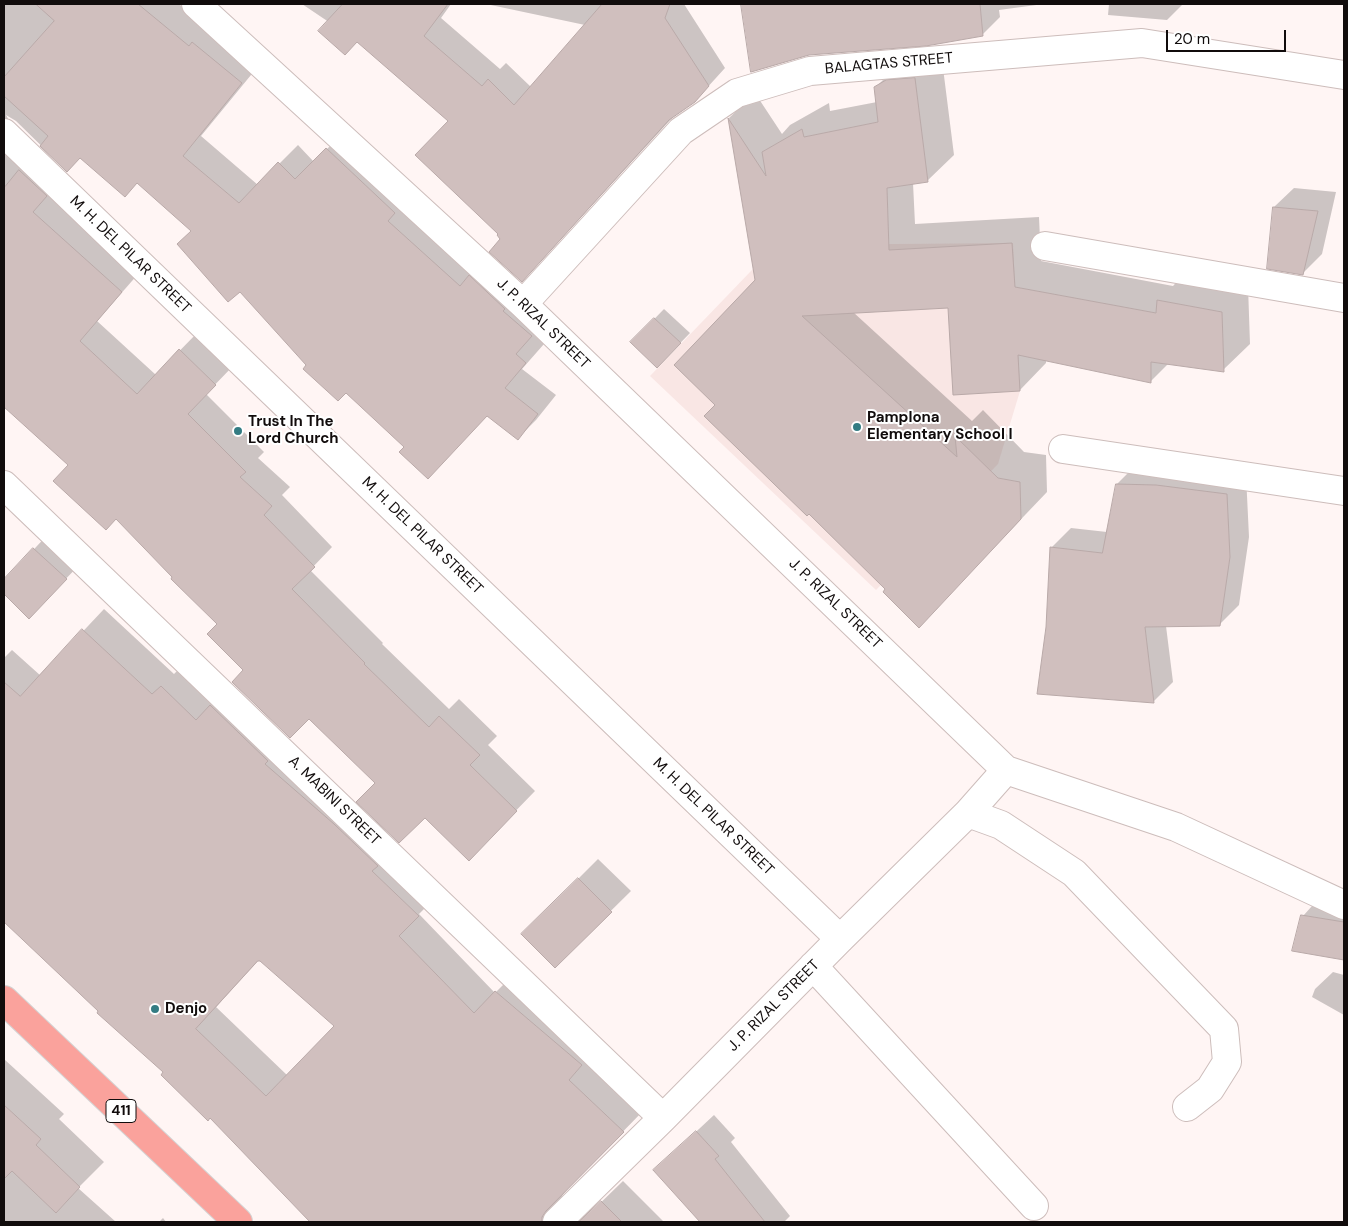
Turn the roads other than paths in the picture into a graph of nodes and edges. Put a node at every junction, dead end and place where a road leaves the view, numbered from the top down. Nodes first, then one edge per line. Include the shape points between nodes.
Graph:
1 (196, 4) edge
2 (1344, 75) edge
3 (4, 133) edge
4 (1045, 246) dead end
5 (1344, 298) edge
6 (523, 304) junction
7 (1063, 449) dead end
8 (4, 485) edge
9 (1344, 491) edge
10 (1006, 770) junction
11 (968, 813) junction
12 (1344, 904) edge
13 (840, 939) junction
14 (813, 966) junction
15 (4, 1000) edge
16 (1187, 1107) dead end
17 (664, 1118) junction
18 (1034, 1206) dead end
19 (238, 1222) edge
20 (556, 1222) edge

1 - 6 street, J. P. RIZAL STREET
2 - 6 street, BALAGTAS STREET via 1142,43 810,71 737,93 681,131
3 - 13 street, M. H. DEL PILAR STREET
4 - 5 street
6 - 10 street, J. P. RIZAL STREET
7 - 9 street
8 - 17 street, A. MABINI STREET
10 - 11 street, J. P. RIZAL STREET
10 - 12 street via 1176,827
11 - 13 street, J. P. RIZAL STREET
11 - 16 street via 1001,825 1074,872 1224,1029 1227,1062 1210,1089
13 - 14 street, J. P. RIZAL STREET
14 - 17 street, J. P. RIZAL STREET
14 - 18 street
15 - 19 highway, 411
17 - 20 street, J. P. RIZAL STREET

